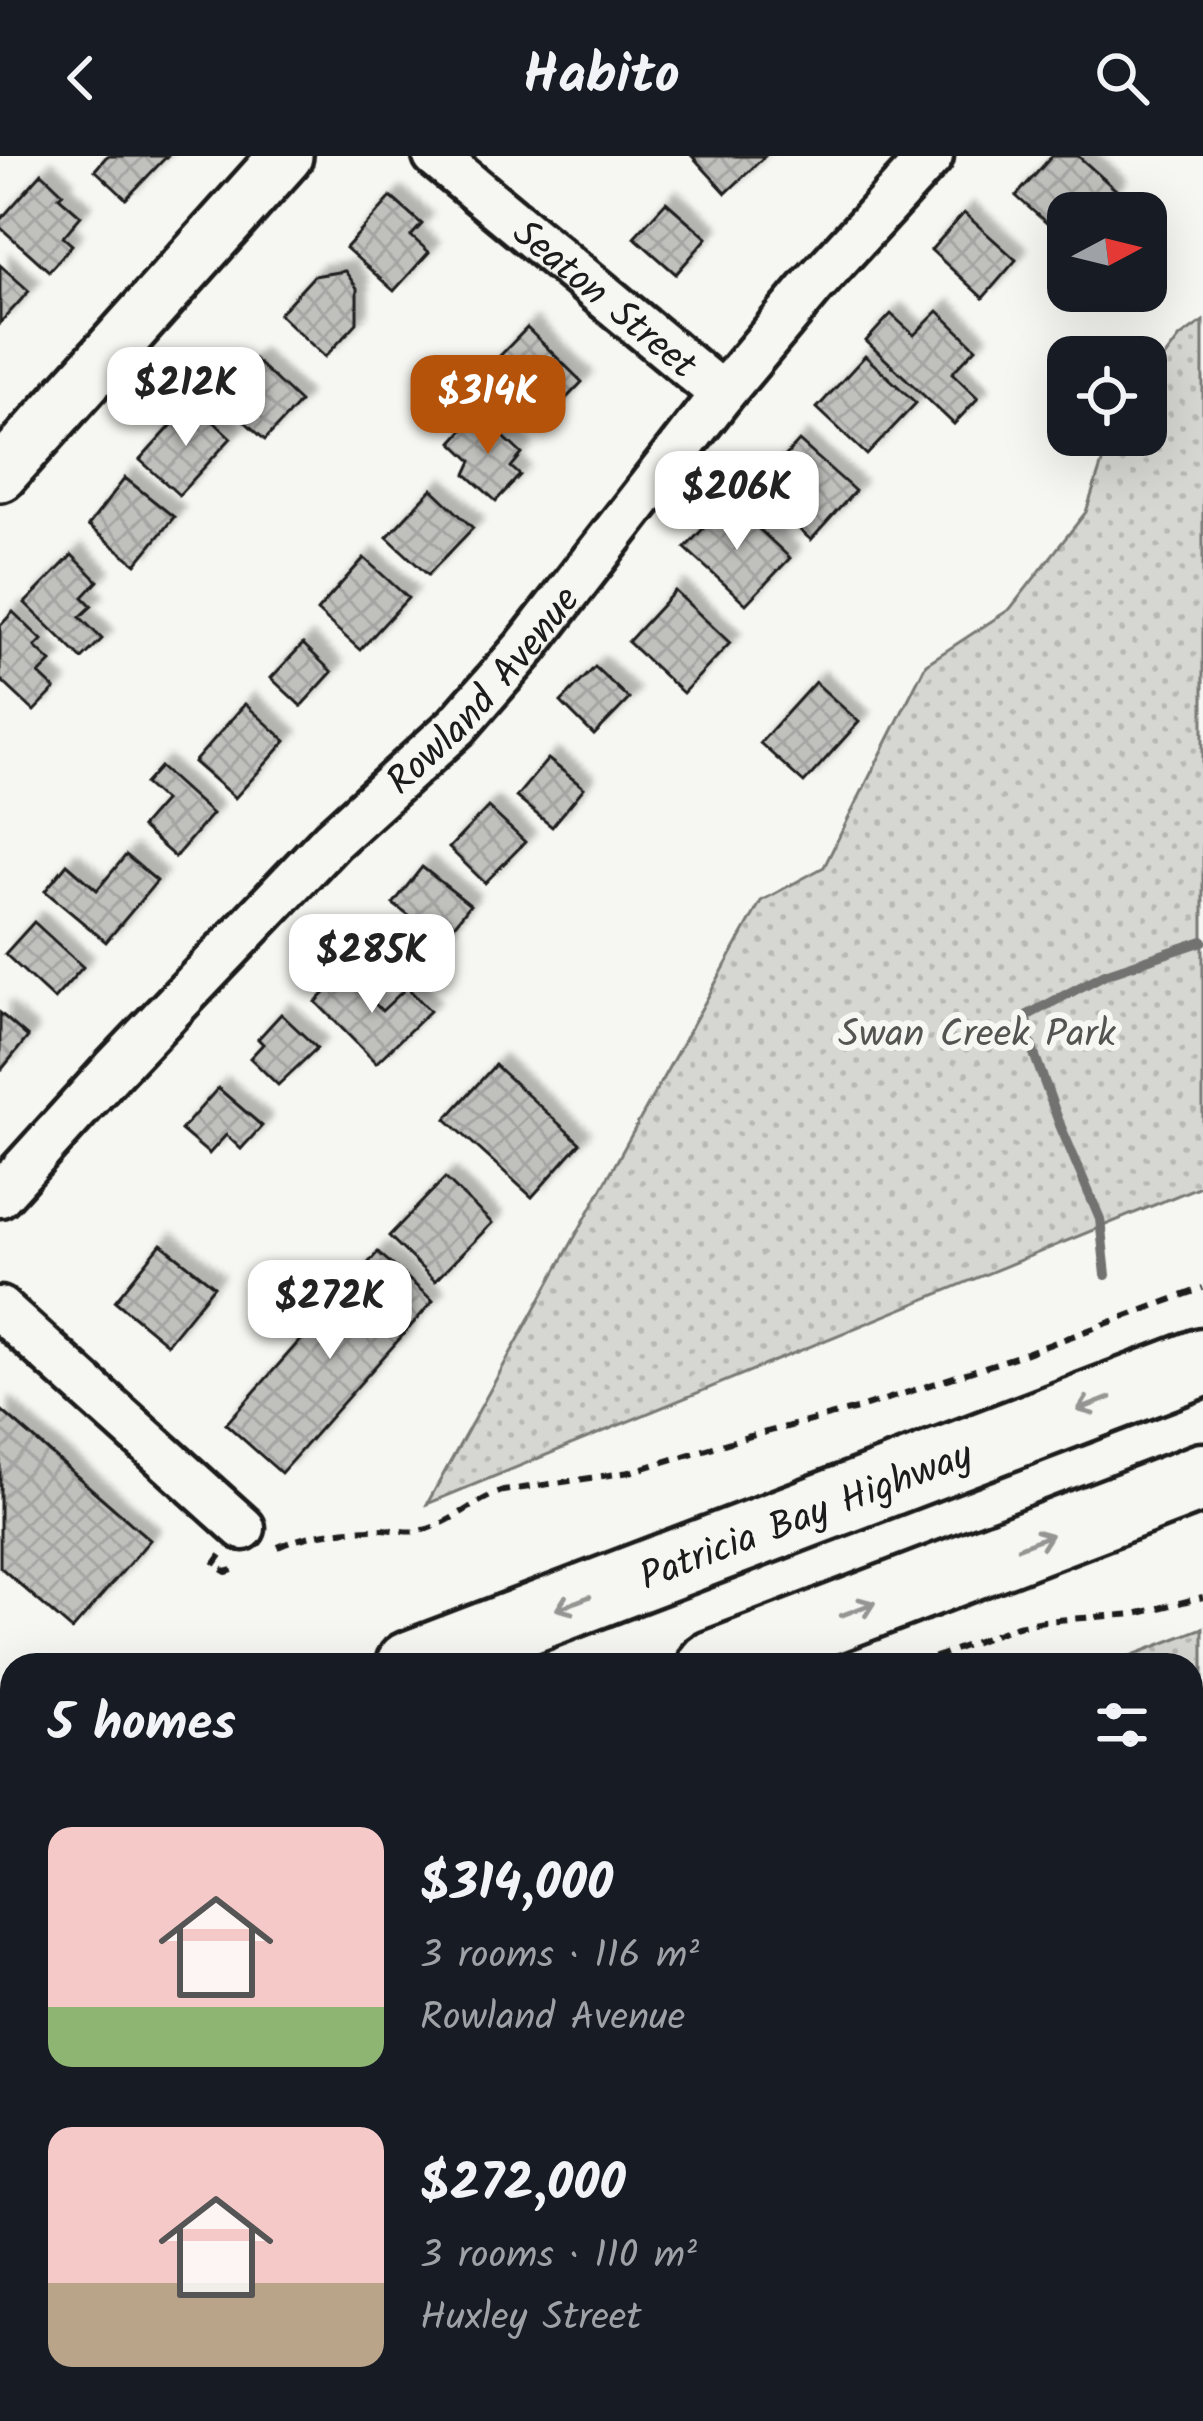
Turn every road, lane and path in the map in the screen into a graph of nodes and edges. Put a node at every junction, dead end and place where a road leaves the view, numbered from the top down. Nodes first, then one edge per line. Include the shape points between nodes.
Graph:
1 (286, 156) edge
2 (435, 156) edge
3 (931, 156) edge
4 (722, 394) junction
5 (0, 475) edge
6 (0, 1195) edge
7 (1203, 1288) edge
8 (0, 1309) edge
9 (1203, 1362) edge
10 (1203, 1477) edge
11 (257, 1545) junction
12 (1203, 1597) edge
13 (441, 1653) edge
14 (743, 1653) edge
15 (947, 1653) edge

1 - 5 street
2 - 4 street, Seaton Street
3 - 4 street, Rowland Avenue
4 - 6 street, Rowland Avenue via 457,726 332,840
7 - 11 path via 856,1408 630,1472 503,1491 417,1531 358,1529
8 - 11 street
9 -> 13 highway, Patricia Bay Highway
14 -> 10 highway
11 - 11 path via 240,1568 214,1565
12 - 15 path via 1135,1614 1044,1621

